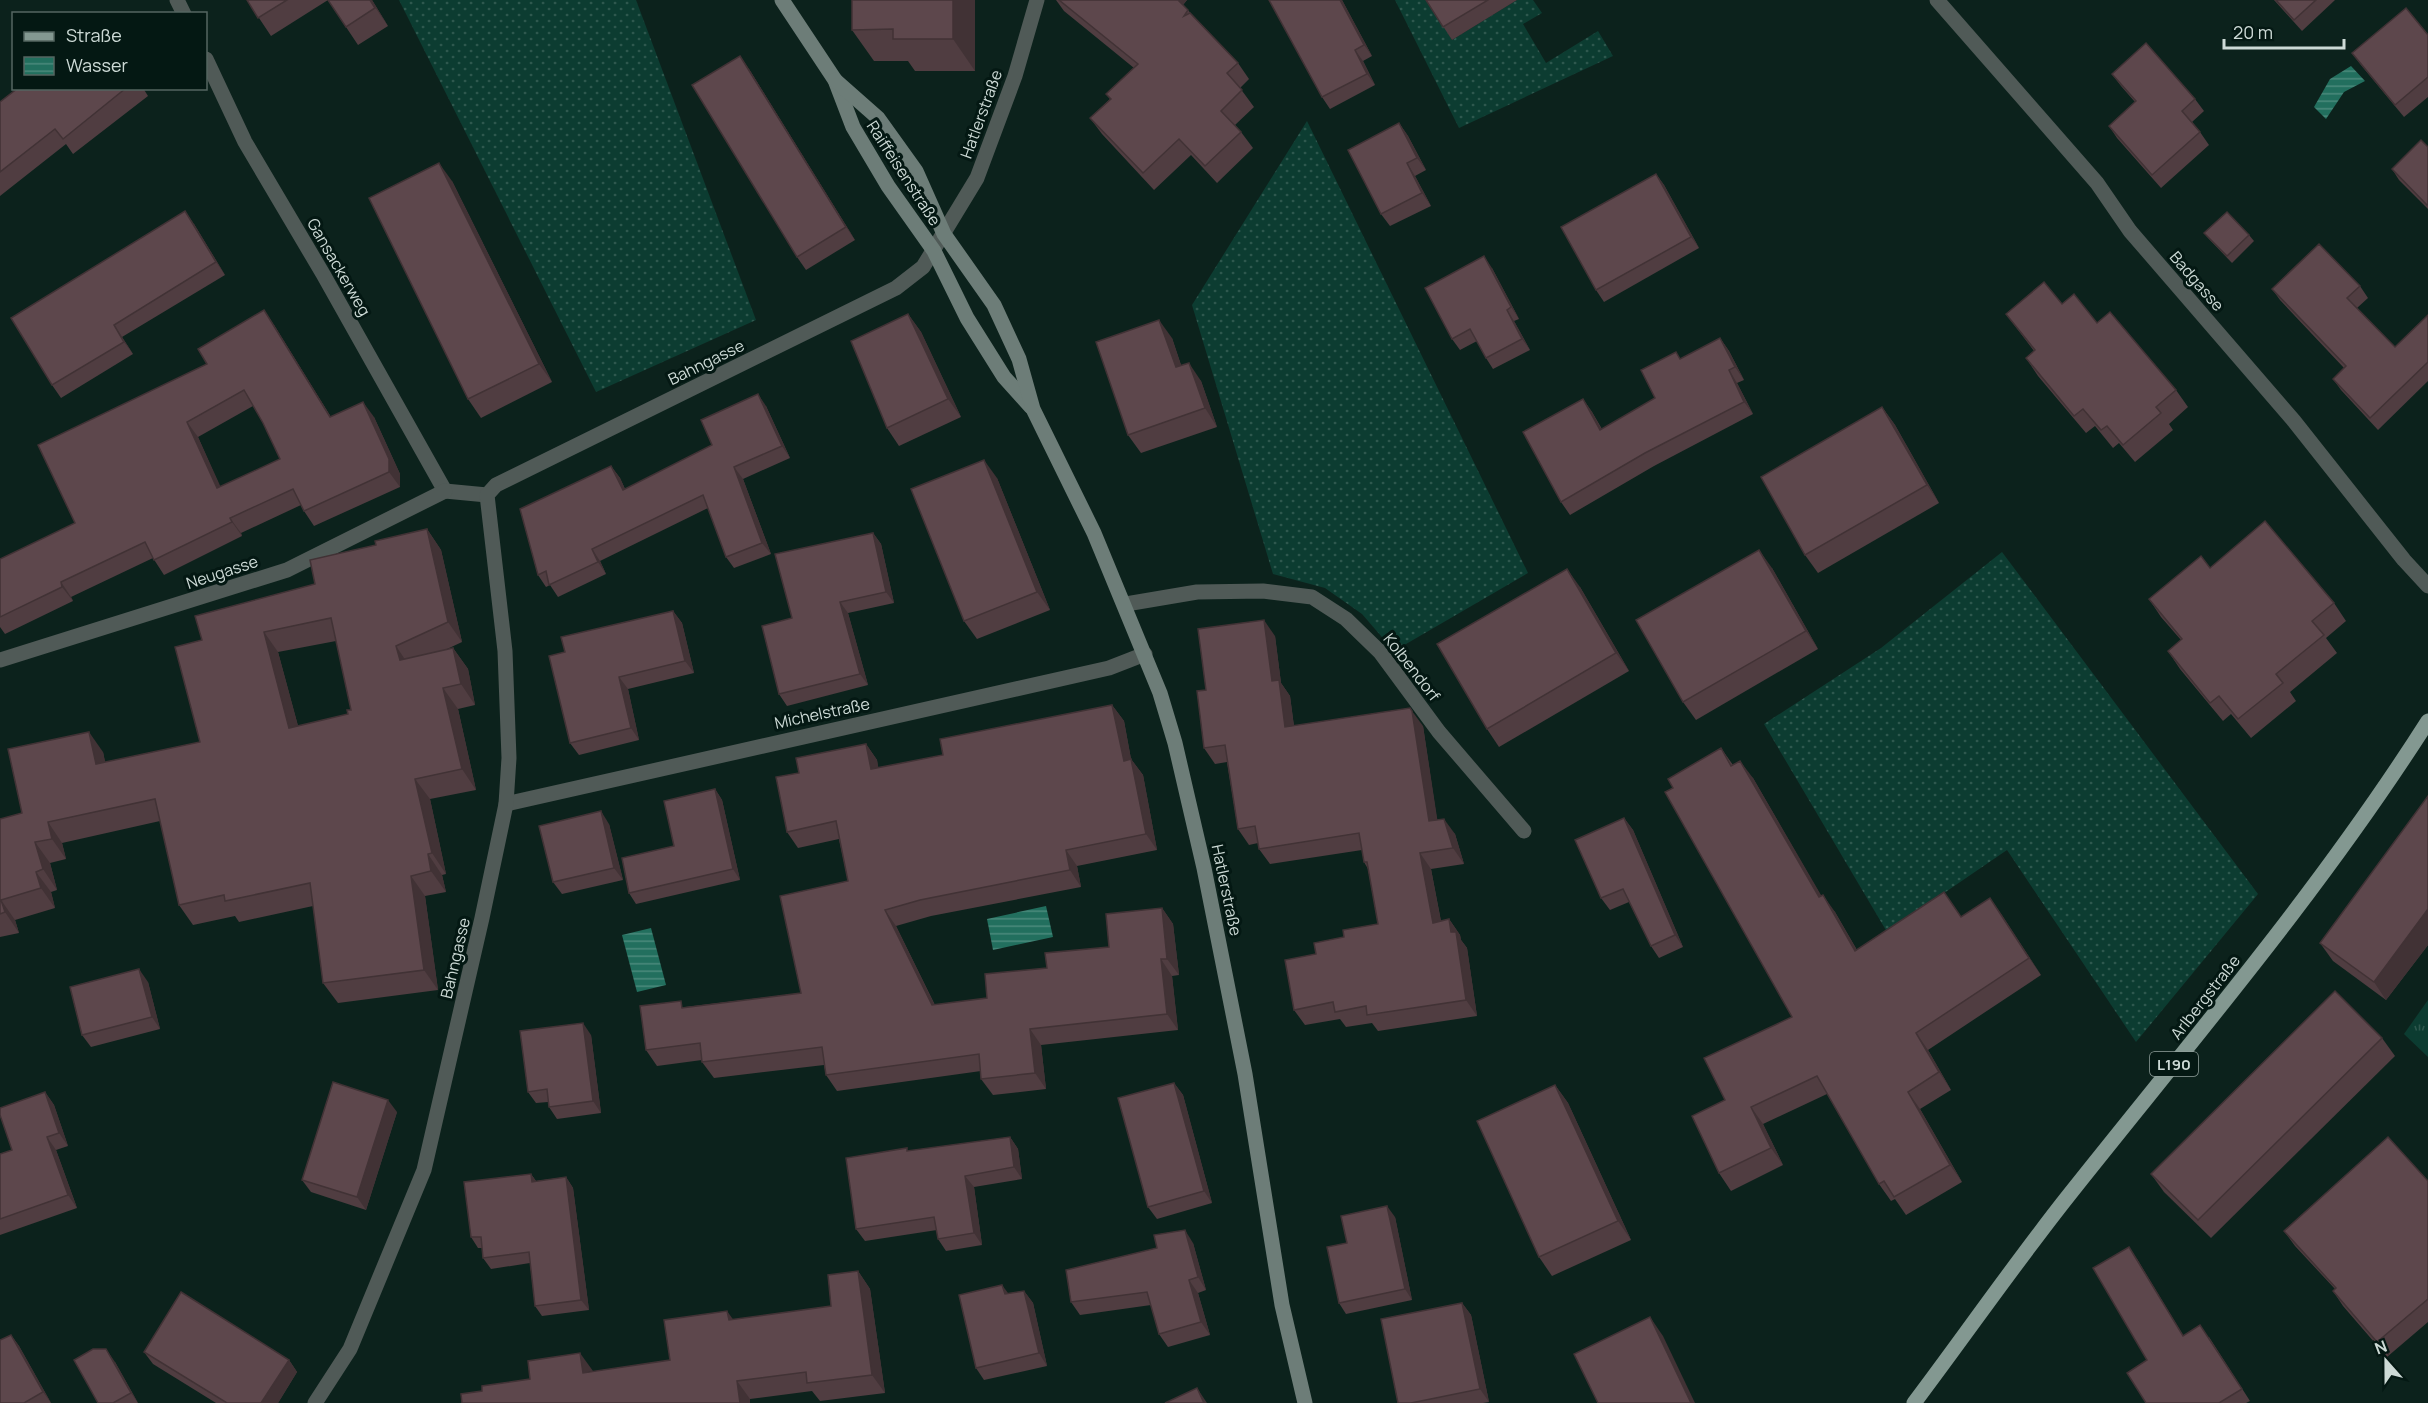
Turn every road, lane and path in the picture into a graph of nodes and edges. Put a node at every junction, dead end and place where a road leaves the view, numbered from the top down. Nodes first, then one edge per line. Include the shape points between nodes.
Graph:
1 (782, 0) edge
2 (1036, 0) edge
3 (1937, 0) edge
4 (207, 61) edge
5 (835, 80) junction
6 (944, 234) junction
7 (933, 251) junction
8 (1033, 409) junction
9 (445, 490) junction
10 (487, 495) junction
11 (2428, 586) edge
12 (1126, 604) junction
13 (1145, 654) junction
14 (0, 660) edge
15 (2428, 721) edge
16 (506, 804) junction
17 (1524, 831) dead end
18 (315, 1403) edge
19 (1305, 1403) edge
20 (1914, 1403) edge

1 - 5 street, Raiffeisenstraße
2 - 6 street, Hatlerstraße via 989,148 977,178
3 - 11 street, Badgasse via 2097,183 2130,231 2294,420
4 - 9 street, Gansackerweg via 245,142
5 - 6 street, Raiffeisenstraße via 878,118 916,171
5 - 7 street, Raiffeisenstraße via 853,127 877,169
6 - 7 street, Hatlerstraße
6 - 8 street, Hatlerstraße via 994,305 1019,359
7 - 8 street, Hatlerstraße via 967,318 1004,376
7 - 10 street, Bahngasse via 923,267 896,288 496,485
8 - 12 street, Hatlerstraße
9 - 10 street
9 - 14 street, Neugasse via 287,570
10 - 16 street, Bahngasse via 505,651 509,758
12 - 13 street, Hatlerstraße
12 - 17 street, Kolbendorf via 1197,592 1263,591 1312,597 1346,619 1380,652 1439,732
13 - 16 street, Michelstraße via 1109,668
13 - 19 street, Hatlerstraße via 1175,743 1200,848 1245,1074 1282,1305
15 - 20 main road, Arlbergstraße / L190 via 2386,786 2244,977 2067,1198
16 - 18 street, Bahngasse via 423,1170 350,1349

